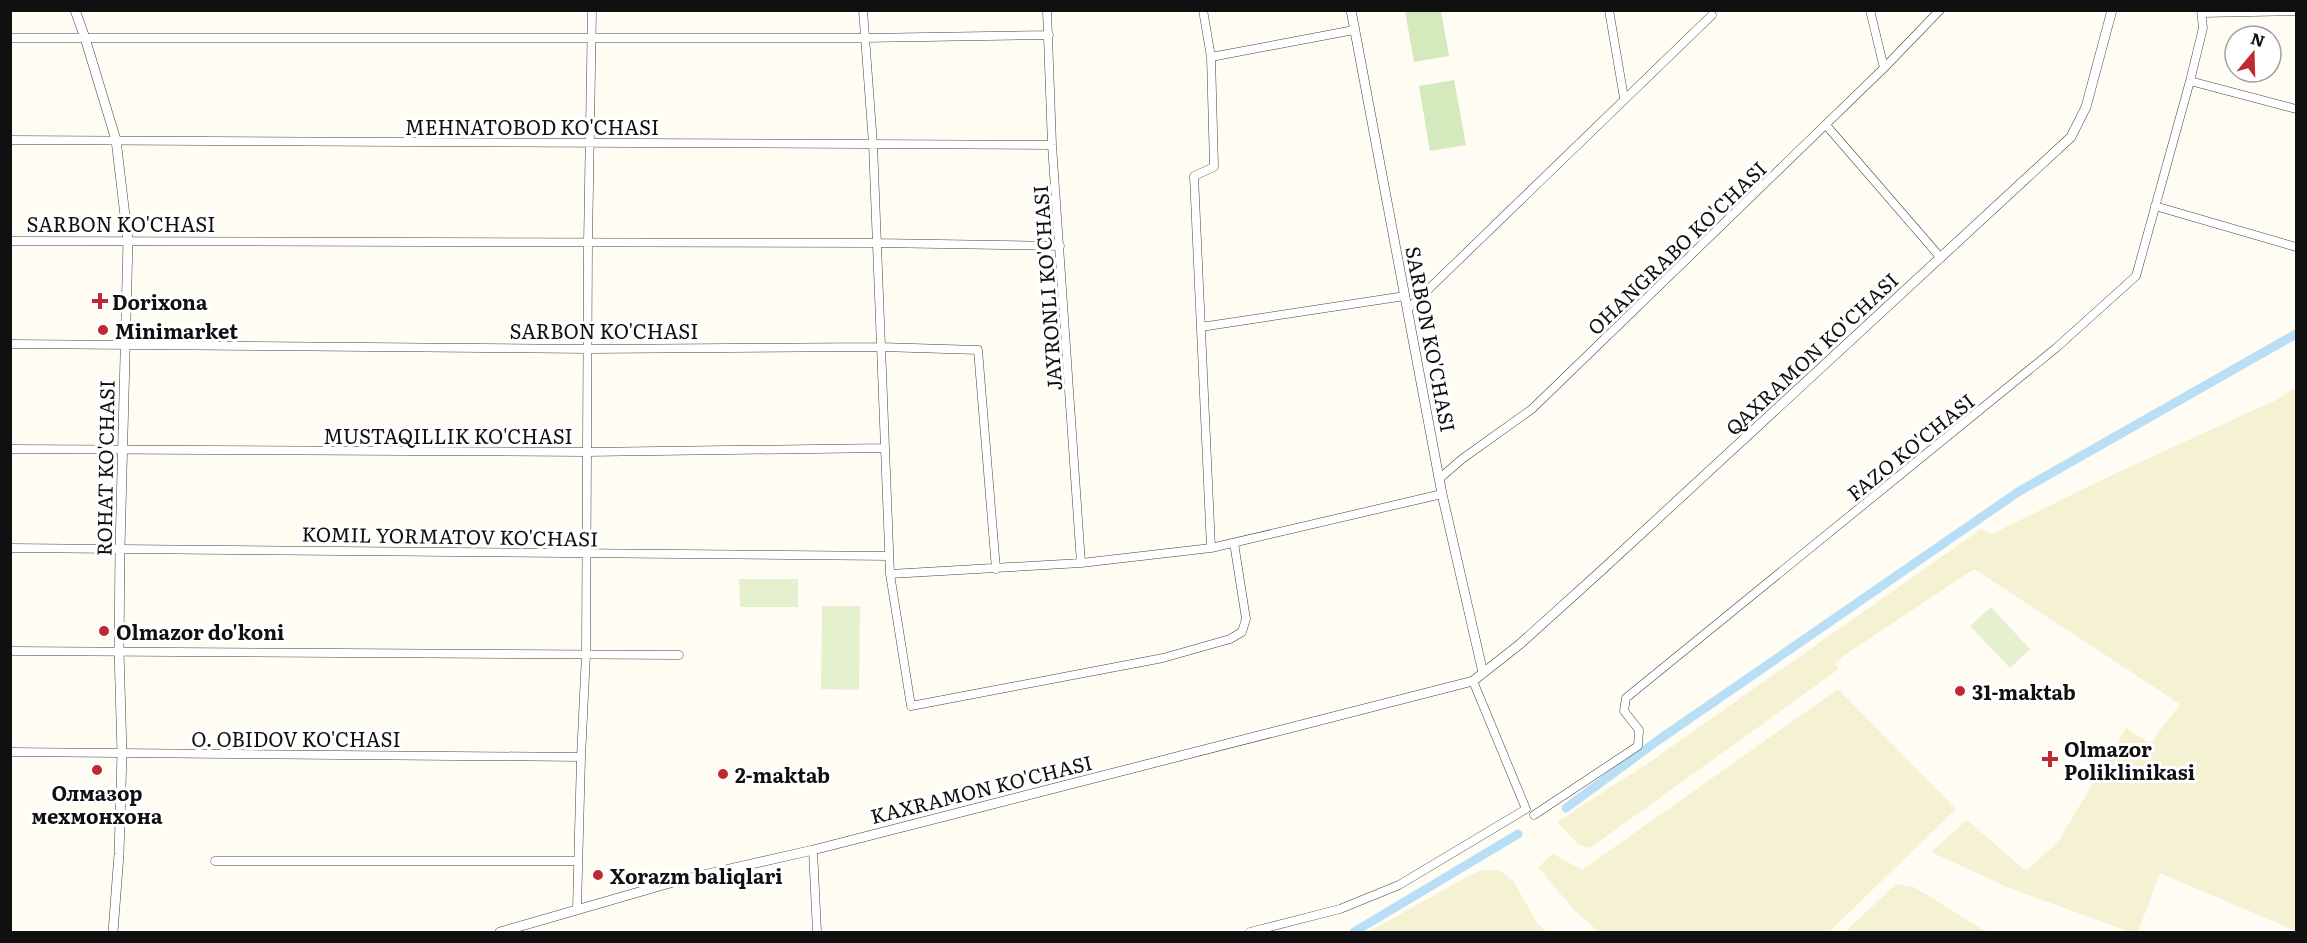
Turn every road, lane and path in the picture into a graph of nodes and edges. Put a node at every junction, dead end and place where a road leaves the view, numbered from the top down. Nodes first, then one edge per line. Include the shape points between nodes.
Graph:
1 (75, 10) edge
2 (592, 10) edge
3 (863, 10) edge
4 (1047, 10) edge
5 (1203, 10) edge
6 (1351, 10) edge
7 (1608, 10) edge
8 (1870, 10) edge
9 (1940, 10) edge
10 (2112, 10) edge
11 (2296, 11) edge
12 (2202, 12) edge
13 (1712, 15) dead end
14 (1354, 30) junction
15 (1049, 35) junction
16 (10, 38) edge
17 (85, 38) junction
18 (592, 38) junction
19 (864, 38) junction
20 (1211, 57) junction
21 (1884, 68) junction
22 (2190, 81) junction
23 (1624, 98) junction
24 (2296, 109) edge
25 (1826, 125) junction
26 (10, 140) edge
27 (116, 140) junction
28 (590, 143) junction
29 (873, 144) junction
30 (1052, 145) junction
31 (2155, 206) junction
32 (10, 241) edge
33 (128, 241) junction
34 (588, 243) junction
35 (876, 243) junction
36 (1060, 246) junction
37 (2296, 247) edge
38 (1941, 258) junction
39 (1406, 296) junction
40 (1408, 309) junction
41 (1201, 327) junction
42 (10, 345) edge
43 (124, 345) junction
44 (881, 347) junction
45 (589, 349) junction
46 (885, 448) junction
47 (10, 449) edge
48 (122, 449) junction
49 (587, 452) junction
50 (1439, 479) junction
51 (1442, 494) junction
52 (1234, 543) junction
53 (10, 548) edge
54 (120, 548) junction
55 (1211, 548) junction
56 (586, 553) junction
57 (889, 556) junction
58 (1081, 563) junction
59 (996, 569) junction
60 (890, 574) junction
61 (10, 651) edge
62 (119, 651) junction
63 (586, 654) junction
64 (679, 655) dead end
65 (1483, 673) junction
66 (1473, 681) junction
67 (10, 752) edge
68 (122, 753) junction
69 (581, 757) junction
70 (1534, 815) dead end
71 (813, 850) junction
72 (215, 861) dead end
73 (578, 861) junction
74 (577, 909) junction
75 (113, 933) edge
76 (500, 933) edge
77 (817, 933) edge
78 (1250, 933) edge

1 - 17 street, ROHAT KO'CHASI
2 - 18 street
3 - 19 street
4 - 15 street, JAYRONLI KO'CHASI
5 - 20 street
6 - 14 street, SARBON KO'CHASI
7 - 23 street
8 - 21 street
9 - 21 street, OHANGRABO KO'CHASI
10 - 38 street, QAXRAMON KO'CHASI via 2086,107 2071,137
11 - 12 street
12 - 22 street, FAZO KO'CHASI via 2203,28
13 - 23 street
14 - 20 street
14 - 39 street, SARBON KO'CHASI
15 - 19 street
15 - 30 street, JAYRONLI KO'CHASI
16 - 17 street
17 - 18 street
17 - 27 street, ROHAT KO'CHASI
18 - 19 street
18 - 28 street
19 - 29 street
20 - 41 street via 1214,167 1194,176
21 - 25 street, OHANGRABO KO'CHASI
22 - 24 street
22 - 31 street, FAZO KO'CHASI
23 - 40 street
25 - 38 street
25 - 50 street, OHANGRABO KO'CHASI via 1532,409
26 - 27 street, MEHNATOBOD KO'CHASI
27 - 28 street, MEHNATOBOD KO'CHASI
27 - 33 street, ROHAT KO'CHASI
28 - 29 street, MEHNATOBOD KO'CHASI
28 - 34 street
29 - 30 street, MEHNATOBOD KO'CHASI
29 - 35 street
30 - 36 street, JAYRONLI KO'CHASI
31 - 37 street
31 - 70 street, FAZO KO'CHASI via 2136,276 2056,348 1626,698 1624,711 1639,730 1638,746
32 - 33 street, SARBON KO'CHASI
33 - 34 street, SARBON KO'CHASI
33 - 43 street, ROHAT KO'CHASI
34 - 35 street, SARBON KO'CHASI
34 - 45 street
35 - 36 street, SARBON KO'CHASI
35 - 44 street
36 - 58 street, JAYRONLI KO'CHASI
38 - 65 street, QAXRAMON KO'CHASI via 1602,570
39 - 40 street, SARBON KO'CHASI
39 - 41 street
40 - 50 street, SARBON KO'CHASI
41 - 55 street
42 - 43 street, SARBON KO'CHASI
43 - 45 street, SARBON KO'CHASI
43 - 48 street, ROHAT KO'CHASI
44 - 45 street, SARBON KO'CHASI
44 - 46 street
44 - 59 street, SARBON KO'CHASI via 978,350
45 - 49 street
46 - 49 street, MUSTAQILLIK KO'CHASI
46 - 57 street
47 - 48 street, MUSTAQILLIK KO'CHASI
48 - 49 street, MUSTAQILLIK KO'CHASI
48 - 54 street, ROHAT KO'CHASI
49 - 56 street
50 - 51 street, SARBON KO'CHASI
51 - 52 street
51 - 65 street, SARBON KO'CHASI
52 - 55 street
52 - 60 street via 1246,620 1242,632 1230,639 1163,658 911,706
53 - 54 street, KOMIL YORMATOV KO'CHASI
54 - 56 street, KOMIL YORMATOV KO'CHASI
54 - 62 street, ROHAT KO'CHASI
55 - 58 street
56 - 57 street, KOMIL YORMATOV KO'CHASI
56 - 63 street
57 - 60 street
58 - 59 street
59 - 60 street
61 - 62 street
62 - 63 street
62 - 68 street, ROHAT KO'CHASI
63 - 64 street
63 - 69 street
65 - 66 street, QAXRAMON KO'CHASI
66 - 71 street, KAXRAMON KO'CHASI
66 - 78 street via 1526,808 1399,885 1340,909
67 - 68 street, O. OBIDOV KO'CHASI
68 - 69 street, O. OBIDOV KO'CHASI
68 - 75 street, ROHAT KO'CHASI
69 - 73 street
71 - 74 street, KAXRAMON KO'CHASI
71 - 77 street
72 - 73 street
73 - 74 street
74 - 76 street, KAXRAMON KO'CHASI

